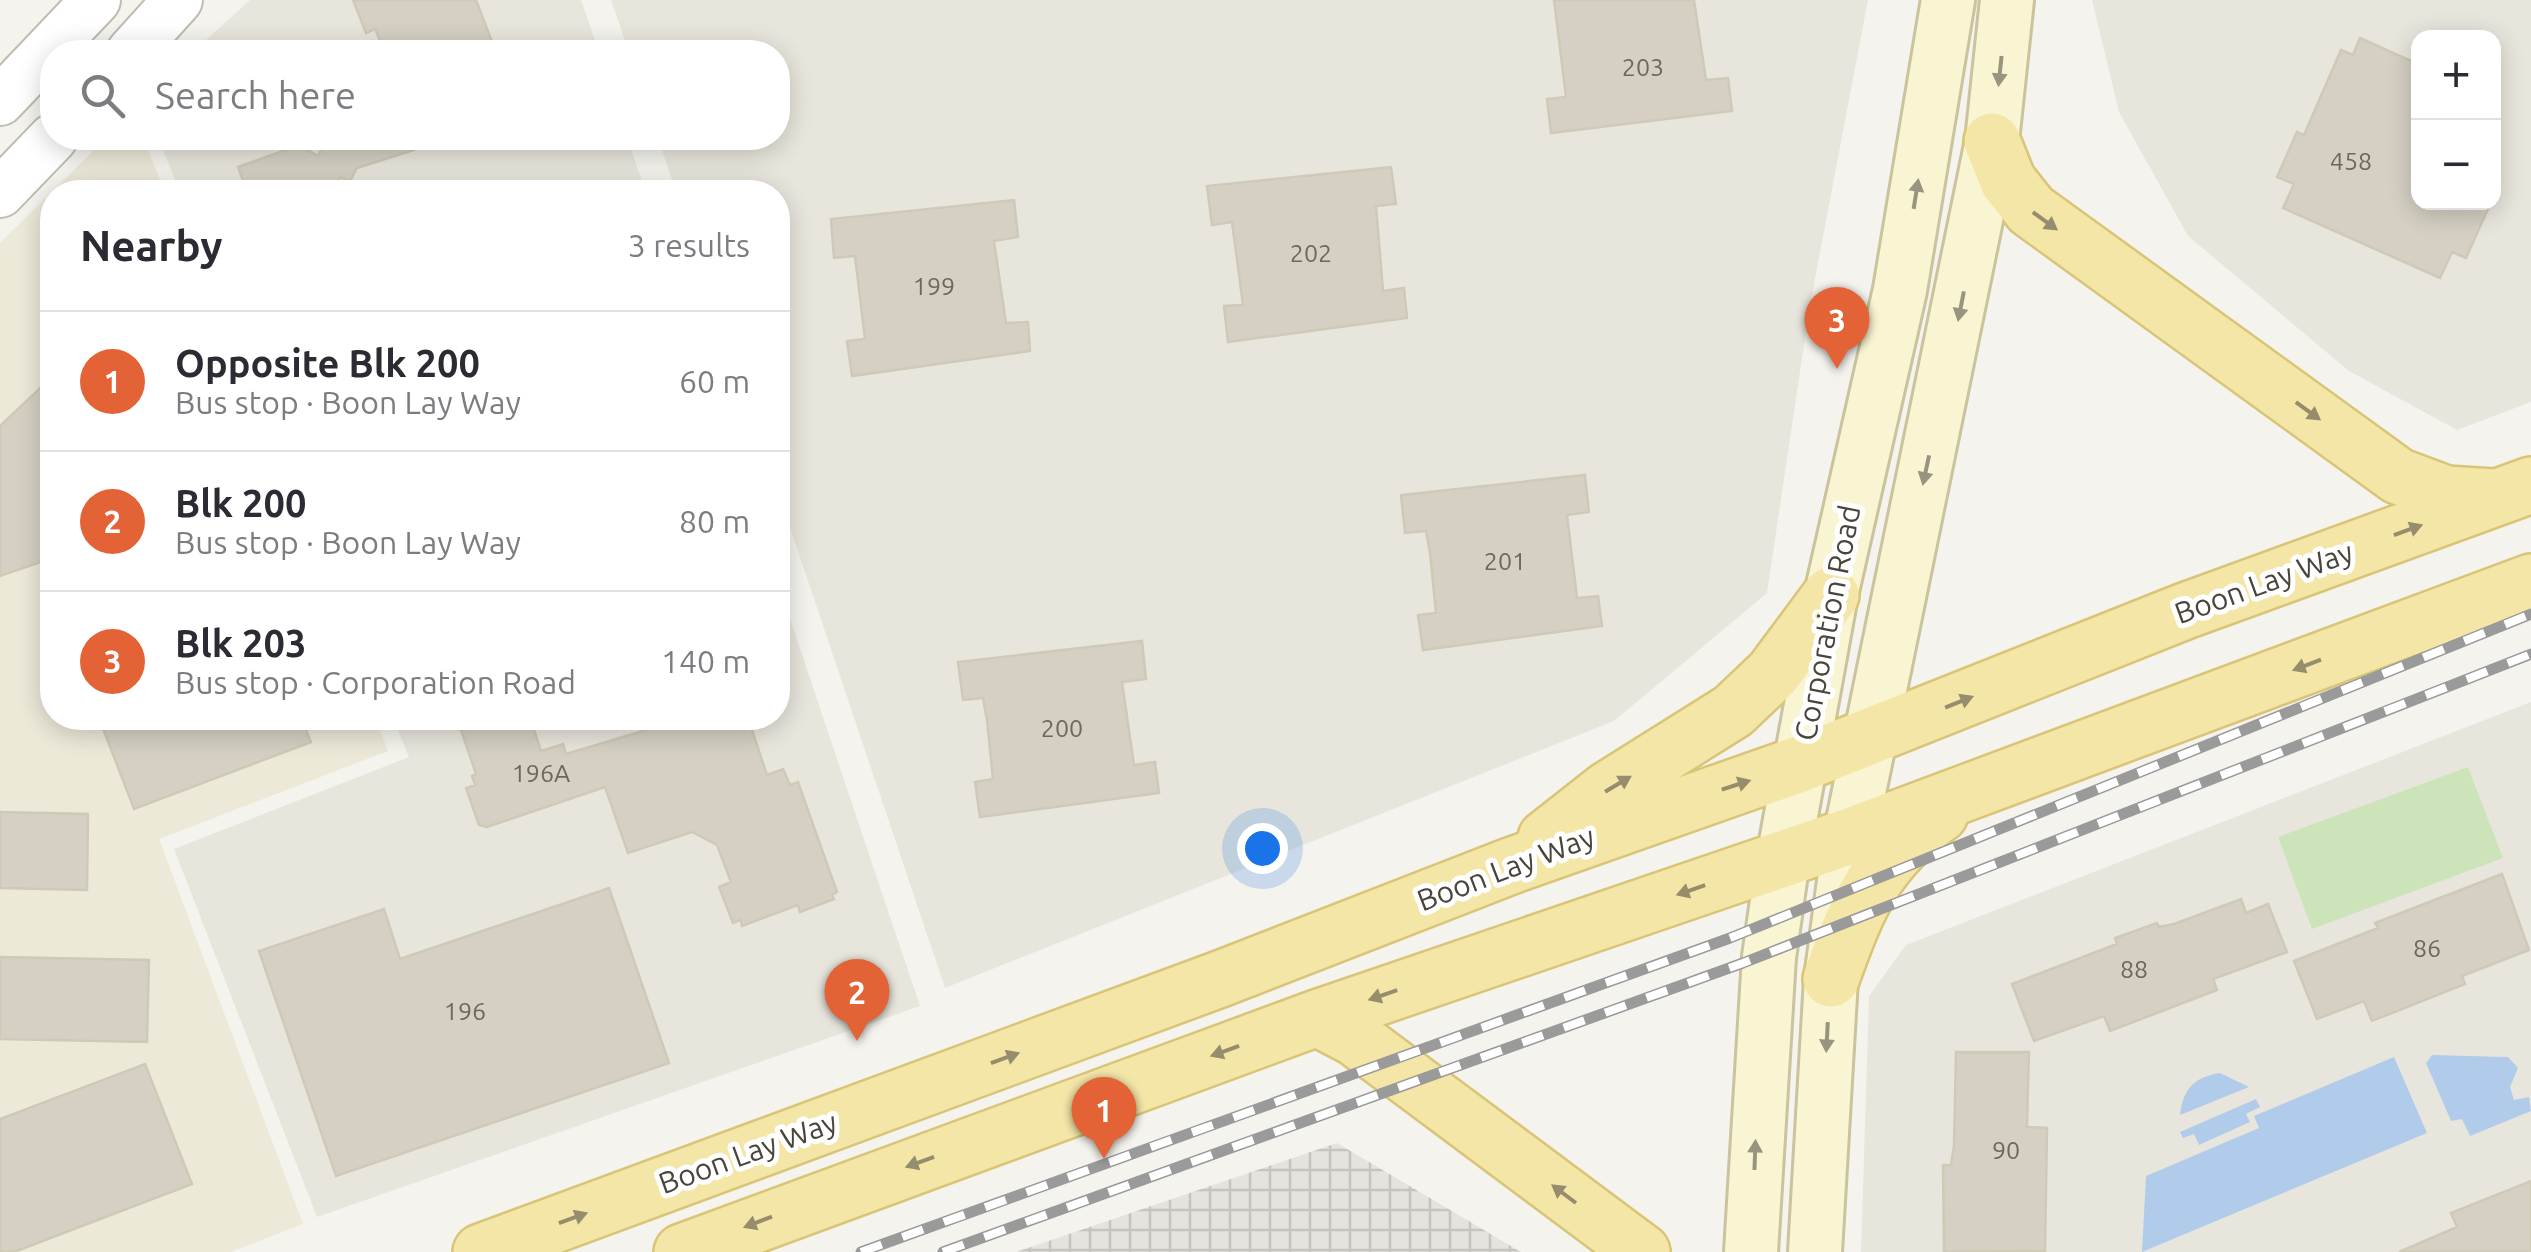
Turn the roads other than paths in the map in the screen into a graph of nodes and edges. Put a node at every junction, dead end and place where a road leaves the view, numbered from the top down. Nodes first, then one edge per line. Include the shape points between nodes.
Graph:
1 (96, 0) edge
2 (178, 0) edge
3 (1948, 0) edge
4 (2008, 0) edge
5 (58, 40) edge
6 (142, 40) edge
7 (40, 59) edge
8 (4, 97) edge
9 (40, 129) edge
10 (1992, 141) junction
11 (41, 150) edge
12 (0, 193) edge
13 (2514, 491) edge
14 (2531, 582) edge
15 (1831, 595) junction
16 (1868, 738) junction
17 (1800, 764) junction
18 (1975, 789) junction
19 (1850, 836) junction
20 (1783, 858) junction
21 (1513, 865) junction
22 (1830, 979) junction
23 (1317, 1018) junction
24 (481, 1252) edge
25 (682, 1252) edge
26 (1642, 1252) edge
27 (1751, 1252) edge
28 (1815, 1252) edge

1 - 5 street
2 - 6 street
15 -> 3 main road, Corporation Road via 1900,290
4 -> 10 main road, Corporation Road
7 - 8 street
8 - 9 street via 21,119
10 -> 13 main road via 2008,182 2030,210 2398,476 2446,494
10 -> 16 main road, Corporation Road
11 - 12 street
16 -> 13 main road, Boon Lay Way via 2185,611
14 -> 18 main road
15 - 17 main road, Corporation Road
21 -> 15 main road via 1607,790 1733,711 1773,673
16 - 17 main road, Boon Lay Way
16 - 19 main road, Corporation Road
17 - 20 main road, Corporation Road
21 -> 17 main road, Boon Lay Way
18 - 19 main road
18 - 22 main road via 1911,835 1878,871 1856,908
19 - 20 main road
19 - 22 main road, Corporation Road
20 -> 23 main road
27 -> 20 main road, Corporation Road via 1764,1013
24 -> 21 main road, Boon Lay Way
22 -> 28 main road, Corporation Road
23 -> 25 main road
26 -> 23 main road via 1354,1038

